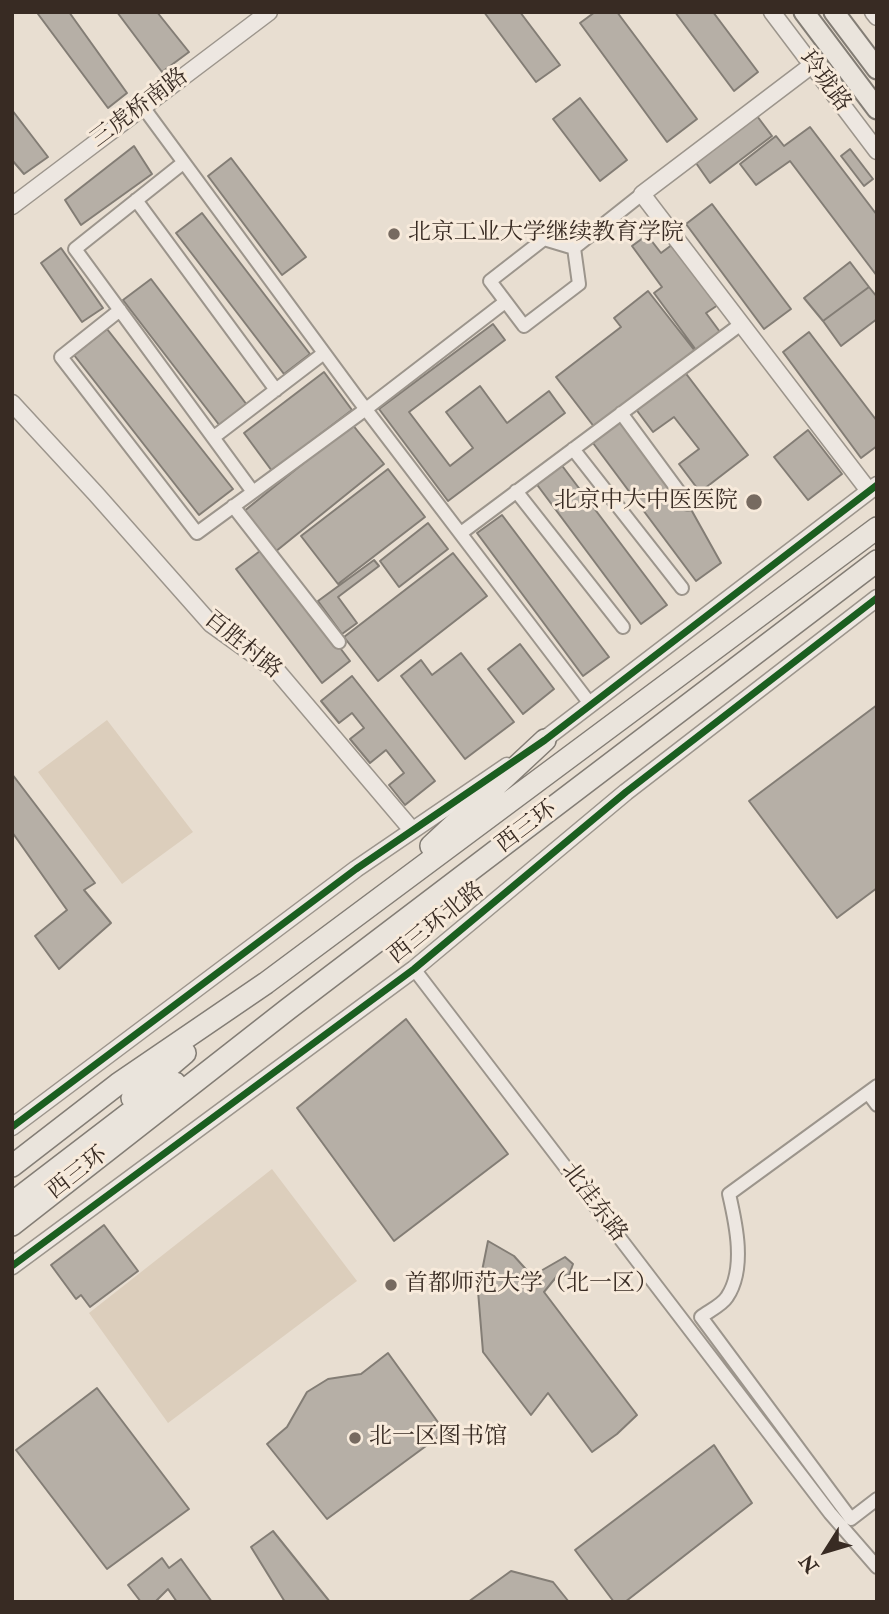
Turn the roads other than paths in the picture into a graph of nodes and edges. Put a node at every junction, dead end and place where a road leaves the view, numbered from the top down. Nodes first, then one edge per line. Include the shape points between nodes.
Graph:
1 (269, 12) edge
2 (772, 12) edge
3 (804, 12) edge
4 (834, 12) edge
5 (873, 12) edge
6 (877, 16) edge
7 (812, 65) junction
8 (877, 69) edge
9 (143, 107) junction
10 (877, 109) edge
11 (877, 151) edge
12 (183, 163) junction
13 (642, 194) junction
14 (136, 200) junction
15 (12, 206) edge
16 (574, 248) junction
17 (505, 302) junction
18 (120, 310) junction
19 (741, 324) junction
20 (324, 353) junction
21 (276, 390) junction
22 (12, 403) edge
23 (366, 409) junction
24 (621, 413) junction
25 (214, 438) junction
26 (573, 449) junction
27 (873, 488) edge
28 (516, 491) junction
29 (253, 492) junction
30 (688, 504) dead end
31 (233, 506) junction
32 (877, 528) edge
33 (461, 533) junction
34 (877, 561) edge
35 (682, 588) dead end
36 (877, 598) edge
37 (623, 627) dead end
38 (339, 642) dead end
39 (591, 705) junction
40 (545, 740) junction
41 (412, 830) junction
42 (359, 914) junction
43 (414, 969) junction
44 (266, 983) junction
45 (288, 1010) junction
46 (872, 1089) edge
47 (133, 1104) junction
48 (877, 1105) edge
49 (12, 1126) edge
50 (36, 1148) junction
51 (12, 1159) edge
52 (12, 1166) edge
53 (12, 1189) edge
54 (12, 1203) edge
55 (12, 1224) edge
56 (12, 1266) edge
57 (877, 1499) edge
58 (877, 1567) edge

1 - 9 street, 三虎桥南路
2 - 7 street, 玲珑路
3 - 10 main road
4 - 8 main road
5 - 6 street
7 - 11 street, 玲珑路
7 - 13 street
9 - 12 street
9 - 15 street, 三虎桥南路
12 - 14 street
12 - 20 street
13 - 16 street
13 - 19 street
14 - 18 street via 75,249
14 - 21 street
16 - 17 street via 544,239 490,281
16 - 17 street via 579,284 524,326
17 - 23 street
18 - 25 street
18 - 31 street via 61,357 197,533
19 - 24 street
19 - 27 street
20 - 21 street
20 - 23 street
21 - 25 street
22 - 41 street, 百胜村路 via 211,624 278,672
23 - 29 street
23 - 33 street
24 - 26 street
24 - 30 street
25 - 29 street
26 - 28 street
26 - 35 street
27 - 39 street
28 - 33 street
28 - 37 street
29 - 31 street
31 - 38 street
32 - 42 highway, 西三环
33 - 39 street
34 - 45 highway, 西三环
36 - 43 street, 西三环北路 via 626,792
39 - 40 street
40 - 41 street
40 - 42 highway
41 - 49 street
42 - 44 highway, 西三环
43 - 56 street, 西三环北路
43 - 58 street, 北洼东路 via 830,1513
44 - 47 highway
44 - 50 highway, 西三环 via 118,1084
45 - 47 highway
45 - 55 highway, 西三环
46 - 48 street
46 - 57 street via 729,1194 739,1237 735,1280 727,1298 701,1317 851,1520
47 - 53 highway
47 - 54 highway
50 - 51 highway
50 - 52 highway, 西三环

